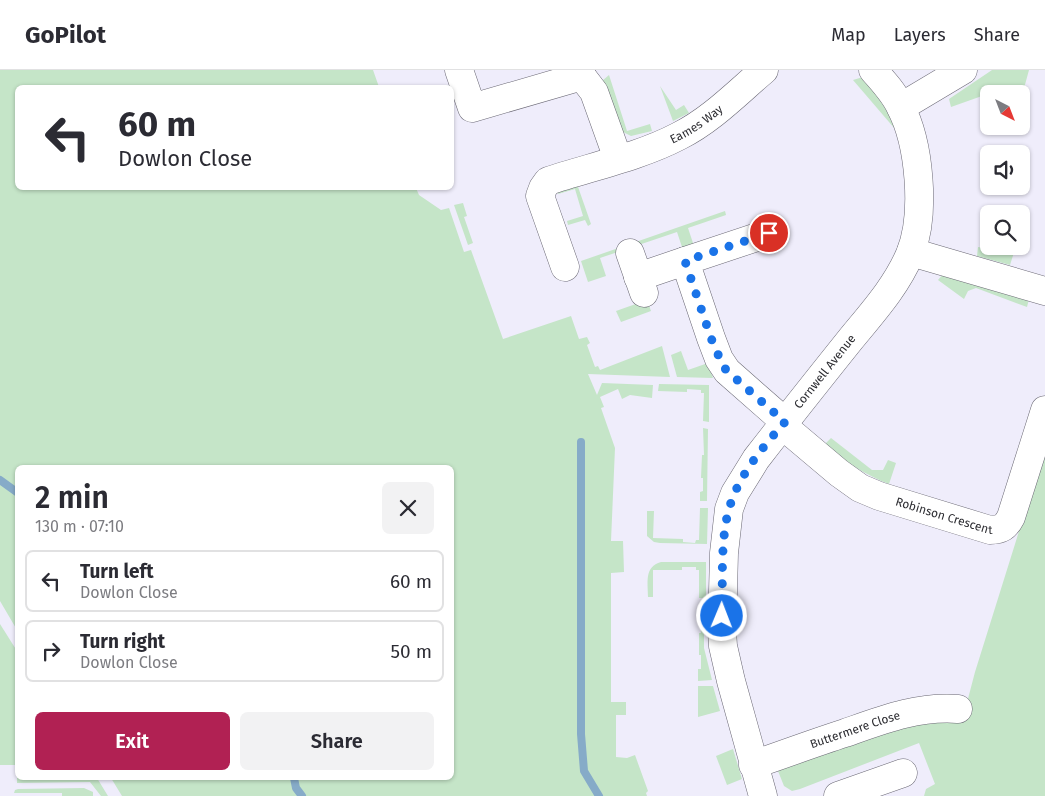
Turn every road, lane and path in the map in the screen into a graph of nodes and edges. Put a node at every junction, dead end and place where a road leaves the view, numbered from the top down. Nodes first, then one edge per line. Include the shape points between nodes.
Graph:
1 (459, 70) edge
2 (764, 70) edge
3 (873, 70) edge
4 (963, 70) edge
5 (580, 73) edge
6 (901, 107) junction
7 (618, 159) junction
8 (769, 233) dead end
9 (911, 252) junction
10 (685, 261) junction
11 (565, 267) dead end
12 (637, 275) dead end
13 (1045, 291) edge
14 (1045, 410) edge
15 (784, 424) junction
16 (958, 709) dead end
17 (753, 764) junction
18 (903, 773) dead end
19 (763, 796) edge
20 (838, 796) edge

1 - 5 street via 472,108
2 - 7 street, Eames Way via 697,126 670,140
3 - 6 street, Cornwell Avenue
4 - 6 street
5 - 7 street via 600,107
6 - 9 street, Cornwell Avenue via 920,184
7 - 11 street, Eames Way via 548,181 543,188 540,196
8 - 10 street
9 - 13 street
9 - 15 street, Cornwell Avenue via 893,287
10 - 12 street
10 - 15 street via 723,366
14 - 15 street, Robinson Crescent via 1011,517 999,530 990,530 860,488
15 - 17 street, Cornwell Avenue via 756,459 735,493 729,509 724,553 723,646
16 - 17 street, Buttermere Close via 923,709 895,715
17 - 19 street, Cornwell Avenue
18 - 20 street

